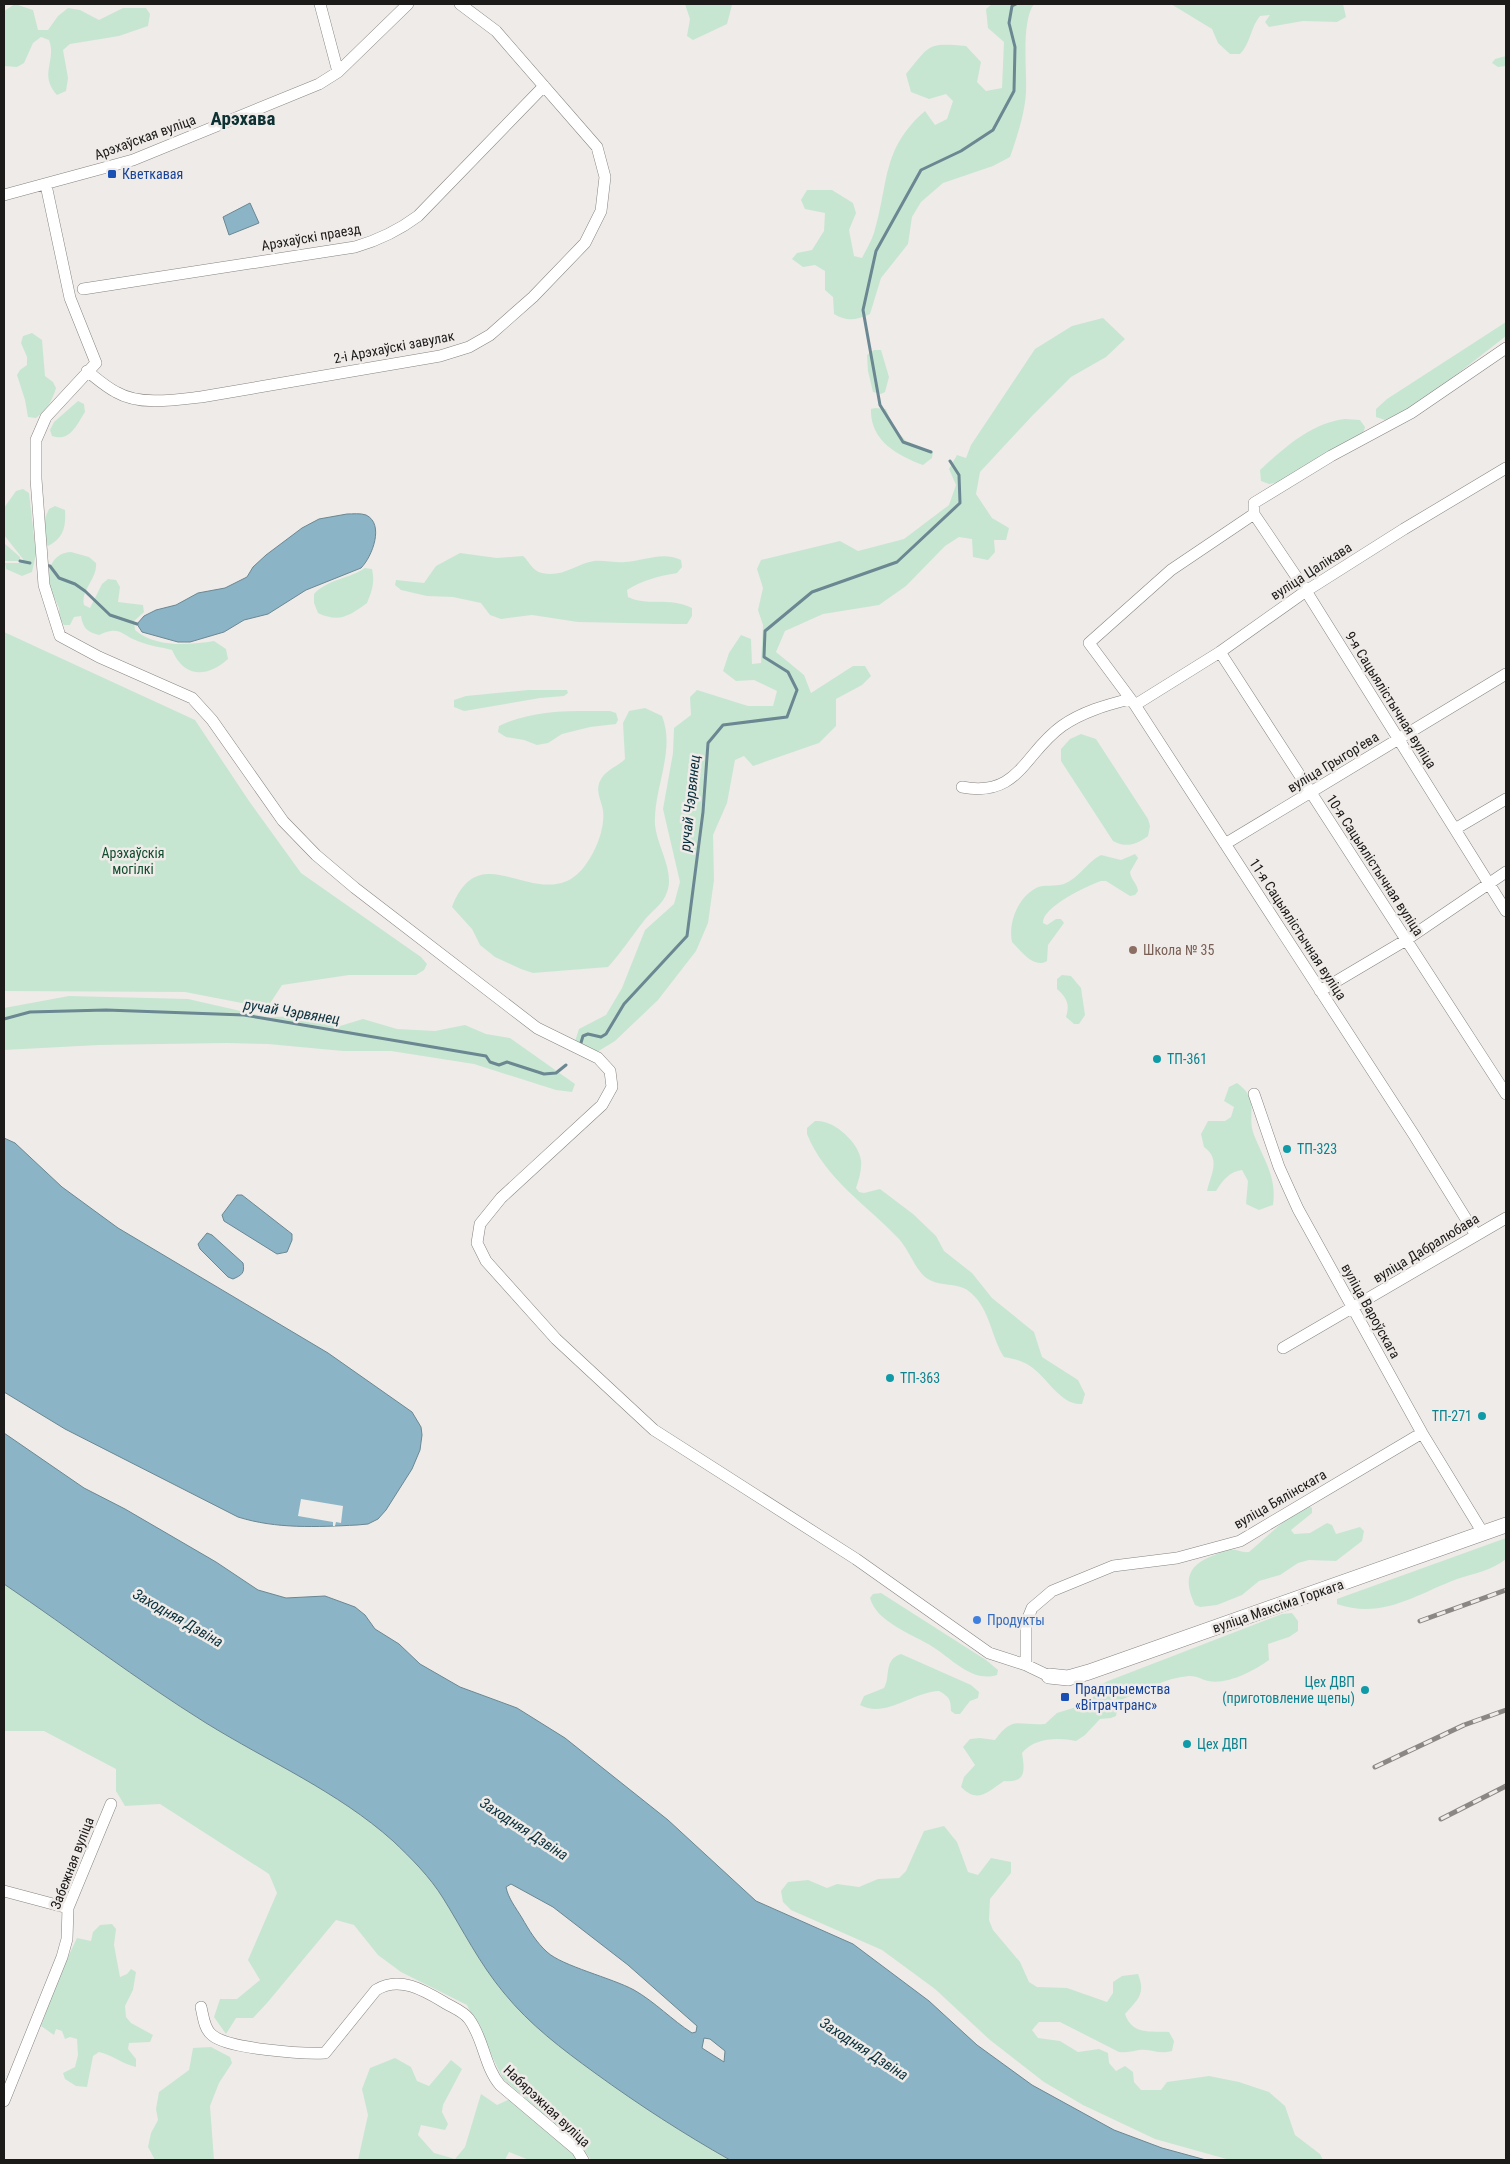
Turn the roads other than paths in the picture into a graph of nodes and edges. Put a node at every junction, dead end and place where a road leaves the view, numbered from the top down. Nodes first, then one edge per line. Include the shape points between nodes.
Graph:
1 (320, 4) edge
2 (408, 4) edge
3 (460, 4) edge
4 (338, 72) junction
5 (544, 86) junction
6 (46, 185) junction
7 (4, 195) edge
8 (83, 289) dead end
9 (1506, 348) edge
10 (87, 371) junction
11 (1506, 468) edge
12 (1254, 509) junction
13 (1306, 591) junction
14 (1220, 652) junction
15 (1506, 674) edge
16 (1133, 702) junction
17 (1398, 740) junction
18 (962, 787) dead end
19 (1310, 793) junction
20 (1506, 799) edge
21 (1456, 829) junction
22 (1225, 844) junction
23 (1506, 872) edge
24 (1490, 882) junction
25 (1506, 911) edge
26 (1406, 940) junction
27 (1320, 991) junction
28 (1254, 1094) dead end
29 (1506, 1094) edge
30 (1506, 1218) edge
31 (1476, 1235) junction
32 (1352, 1310) junction
33 (1283, 1348) dead end
34 (1422, 1432) junction
35 (1506, 1525) edge
36 (1483, 1534) junction
37 (1026, 1665) junction
38 (1049, 1676) joint
39 (111, 1804) dead end
40 (4, 1891) edge
41 (68, 1908) junction
42 (200, 2007) dead end
43 (4, 2101) edge
44 (583, 2160) edge

1 - 4 street
2 - 4 street, Арэхаўская вуліца
3 - 5 street, 2-і Арэхаўскі завулак via 496,31
4 - 6 street, Арэхаўская вуліца via 318,84 176,143 110,167
5 - 8 street, Арэхаўскі праезд via 418,216 379,240 355,247
5 - 10 street, 2-і Арэхаўскі завулак via 597,147 605,177 601,211 585,243 533,298 490,335 469,347 440,356 169,401 143,400 117,393
6 - 7 street, Арэхаўская вуліца
6 - 10 street via 70,298 96,363
9 - 12 street via 1410,413 1331,456
10 - 37 street via 46,417 36,440 44,585 60,636 192,698 212,720 283,821 316,855 537,1028 598,1058 610,1071 612,1087 602,1105 501,1198 480,1224 477,1243 486,1261 556,1340 654,1430 856,1559 989,1653
11 - 13 street, вуліца Цалікава
12 - 13 street, 9-я Сацыялістычная вуліца
12 - 16 street, 11-я Сацыялістычная вуліца via 1171,570 1090,643
13 - 14 street, вуліца Цалікава
13 - 17 street, 9-я Сацыялістычная вуліца
14 - 16 street, вуліца Цалікава
14 - 19 street, 10-я Сацыялістычная вуліца
15 - 17 street, вуліца Грыгорʼева
16 - 18 street, вуліца Цалікава via 1100,706 1061,727 1014,776 992,789
16 - 22 street, 11-я Сацыялістычная вуліца
17 - 19 street, вуліца Грыгорʼева
17 - 21 street, 9-я Сацыялістычная вуліца
19 - 22 street, вуліца Грыгорʼева
19 - 26 street, 10-я Сацыялістычная вуліца
20 - 21 street
21 - 24 street, 9-я Сацыялістычная вуліца
22 - 27 street, 11-я Сацыялістычная вуліца
23 - 24 street
24 - 25 street, 9-я Сацыялістычная вуліца
24 - 26 street
26 - 27 street
26 - 29 street, 10-я Сацыялістычная вуліца
27 - 31 street, 11-я Сацыялістычная вуліца
28 - 32 street, вуліца Вароўскага via 1287,1184
30 - 31 street, вуліца Дабралюбава
31 - 32 street, вуліца Дабралюбава
32 - 33 street, вуліца Дабралюбава
32 - 34 street, вуліца Вароўскага
34 - 36 street, вуліца Вароўскага
34 - 37 street, вуліца Бялінскага via 1240,1541 1177,1558 1113,1566 1052,1591 1032,1608 1026,1623
35 - 36 main road, вуліца Максіма Горкага
36 - 38 main road, вуліца Максіма Горкага via 1089,1672 1068,1678
37 - 38 street
39 - 41 street, Забежная вуліца
40 - 41 street
41 - 43 street, Забежная вуліца via 62,1957
42 - 44 street, Набярэжная вуліца via 212,2035 232,2043 302,2054 325,2053 376,1990 384,1985 410,1985 469,2019 492,2076 577,2150

